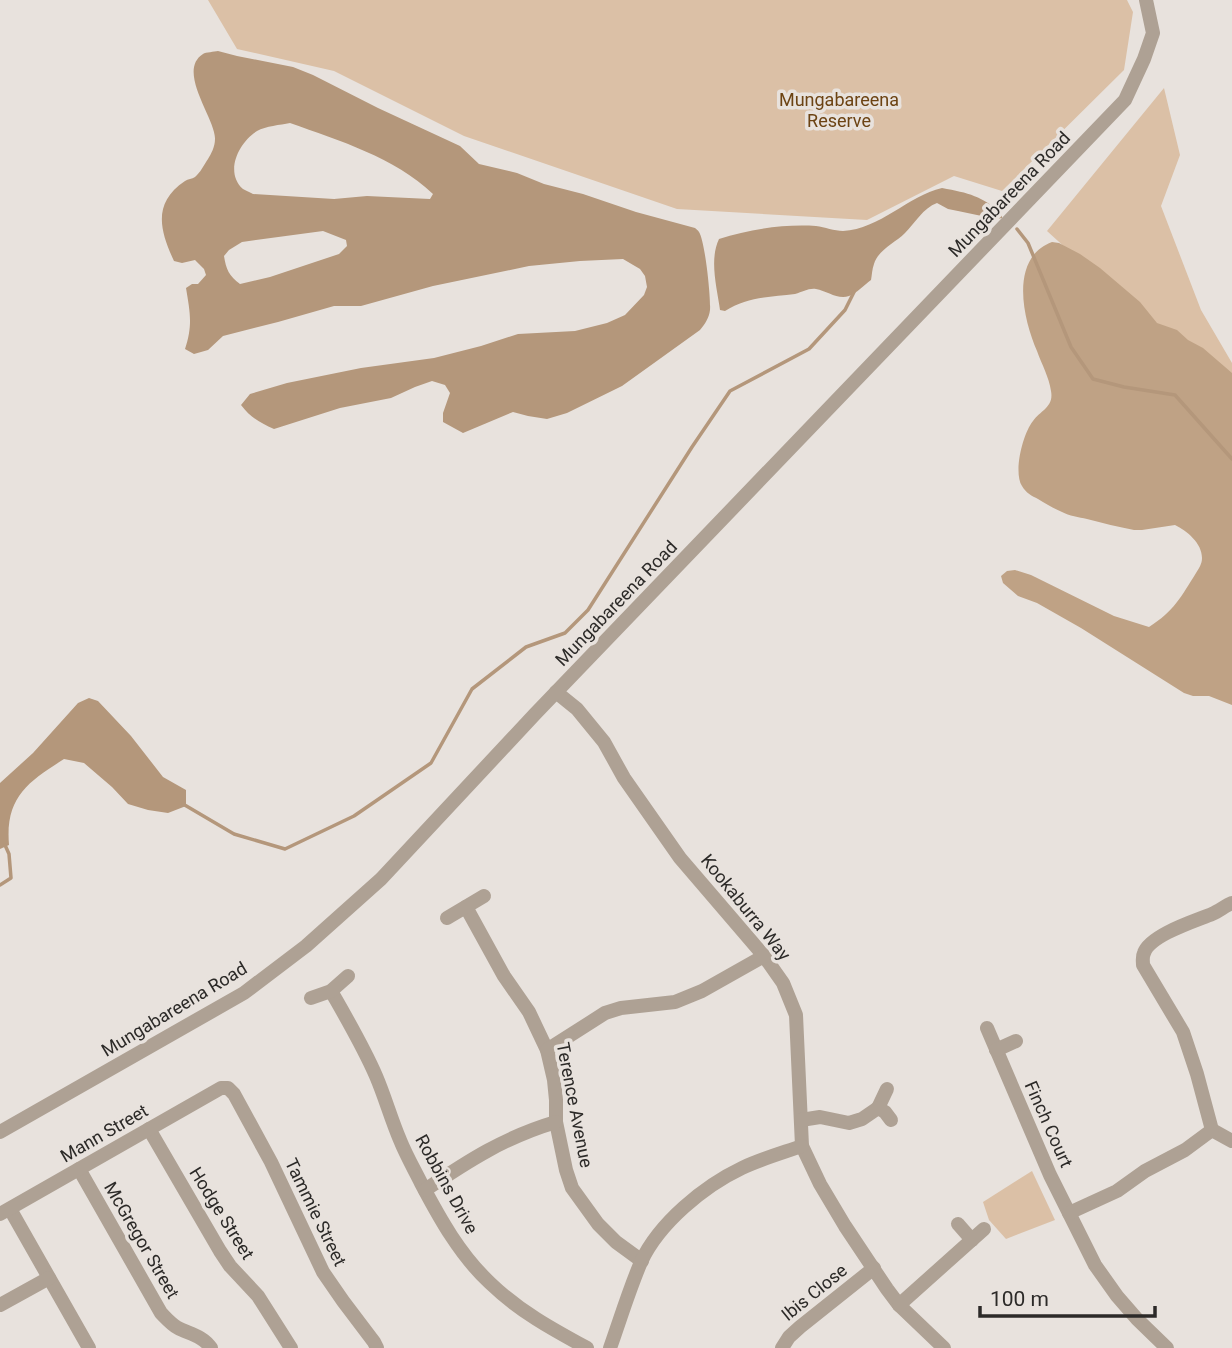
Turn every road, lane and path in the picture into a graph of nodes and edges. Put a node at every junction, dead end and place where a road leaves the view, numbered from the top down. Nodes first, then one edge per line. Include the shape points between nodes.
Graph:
1 (1146, 0) edge
2 (556, 692) junction
3 (484, 896) dead end
4 (466, 907) junction
5 (1231, 907) edge
6 (447, 918) dead end
7 (764, 956) junction
8 (348, 976) dead end
9 (331, 992) junction
10 (311, 998) dead end
11 (987, 1028) dead end
12 (1016, 1041) dead end
13 (547, 1050) junction
14 (996, 1050) junction
15 (228, 1088) joint
16 (887, 1089) dead end
17 (878, 1108) junction
18 (801, 1119) junction
19 (891, 1120) dead end
20 (556, 1122) junction
21 (149, 1129) junction
22 (1212, 1130) junction
23 (0, 1132) edge
24 (1232, 1141) edge
25 (803, 1146) junction
26 (79, 1169) junction
27 (425, 1190) junction
28 (5, 1211) edge
29 (1069, 1213) junction
30 (958, 1224) dead end
31 (984, 1229) dead end
32 (972, 1240) junction
33 (642, 1261) junction
34 (874, 1268) junction
35 (49, 1278) junction
36 (899, 1305) junction
37 (0, 1306) edge
38 (88, 1348) edge
39 (211, 1348) edge
40 (291, 1348) edge
41 (377, 1348) edge
42 (587, 1348) edge
43 (610, 1348) edge
44 (782, 1348) edge
45 (944, 1348) edge
46 (1167, 1348) edge

1 - 2 street, Mungabareena Road via 1153,33 1125,100
2 - 7 street, Kookaburra Way via 597,733 680,858
2 - 23 street, Mungabareena Road via 381,879 306,946 244,993
3 - 4 street
4 - 6 street
4 - 13 street, Terence Avenue
5 - 22 street via 1161,936 1144,953 1143,965 1182,1031
7 - 13 street via 675,1002 605,1013
7 - 18 street, Kookaburra Way via 783,983 796,1015
8 - 9 street
9 - 10 street
9 - 27 street, Robbins Drive via 360,1041
11 - 14 street, Finch Court
12 - 14 street
13 - 20 street, Terence Avenue
14 - 29 street, Finch Court
15 - 21 street, Mann Street via 221,1087
15 - 41 street, Tammie Street via 271,1162 323,1272
16 - 17 street
17 - 18 street via 849,1123 820,1117
17 - 19 street
18 - 25 street, Kookaburra Way
20 - 27 street via 510,1138
20 - 33 street, Terence Avenue via 572,1188 598,1224
21 - 26 street, Mann Street
21 - 40 street, Hodge Street via 220,1251 258,1296
22 - 24 street
22 - 29 street via 1117,1191
25 - 33 street via 740,1169 703,1193 660,1233
25 - 34 street, Kookaburra Way via 820,1184
26 - 28 street, Mann Street
26 - 39 street, McGregor Street via 161,1313
27 - 42 street, Robbins Drive via 452,1238 489,1283 533,1318
28 - 35 street
29 - 46 street, Finch Court via 1095,1265 1117,1296
30 - 32 street
31 - 32 street
32 - 36 street
33 - 43 street
34 - 36 street, Kookaburra Way
34 - 44 street, Ibis Close via 800,1327
35 - 37 street
35 - 38 street
36 - 45 street, Kookaburra Way

